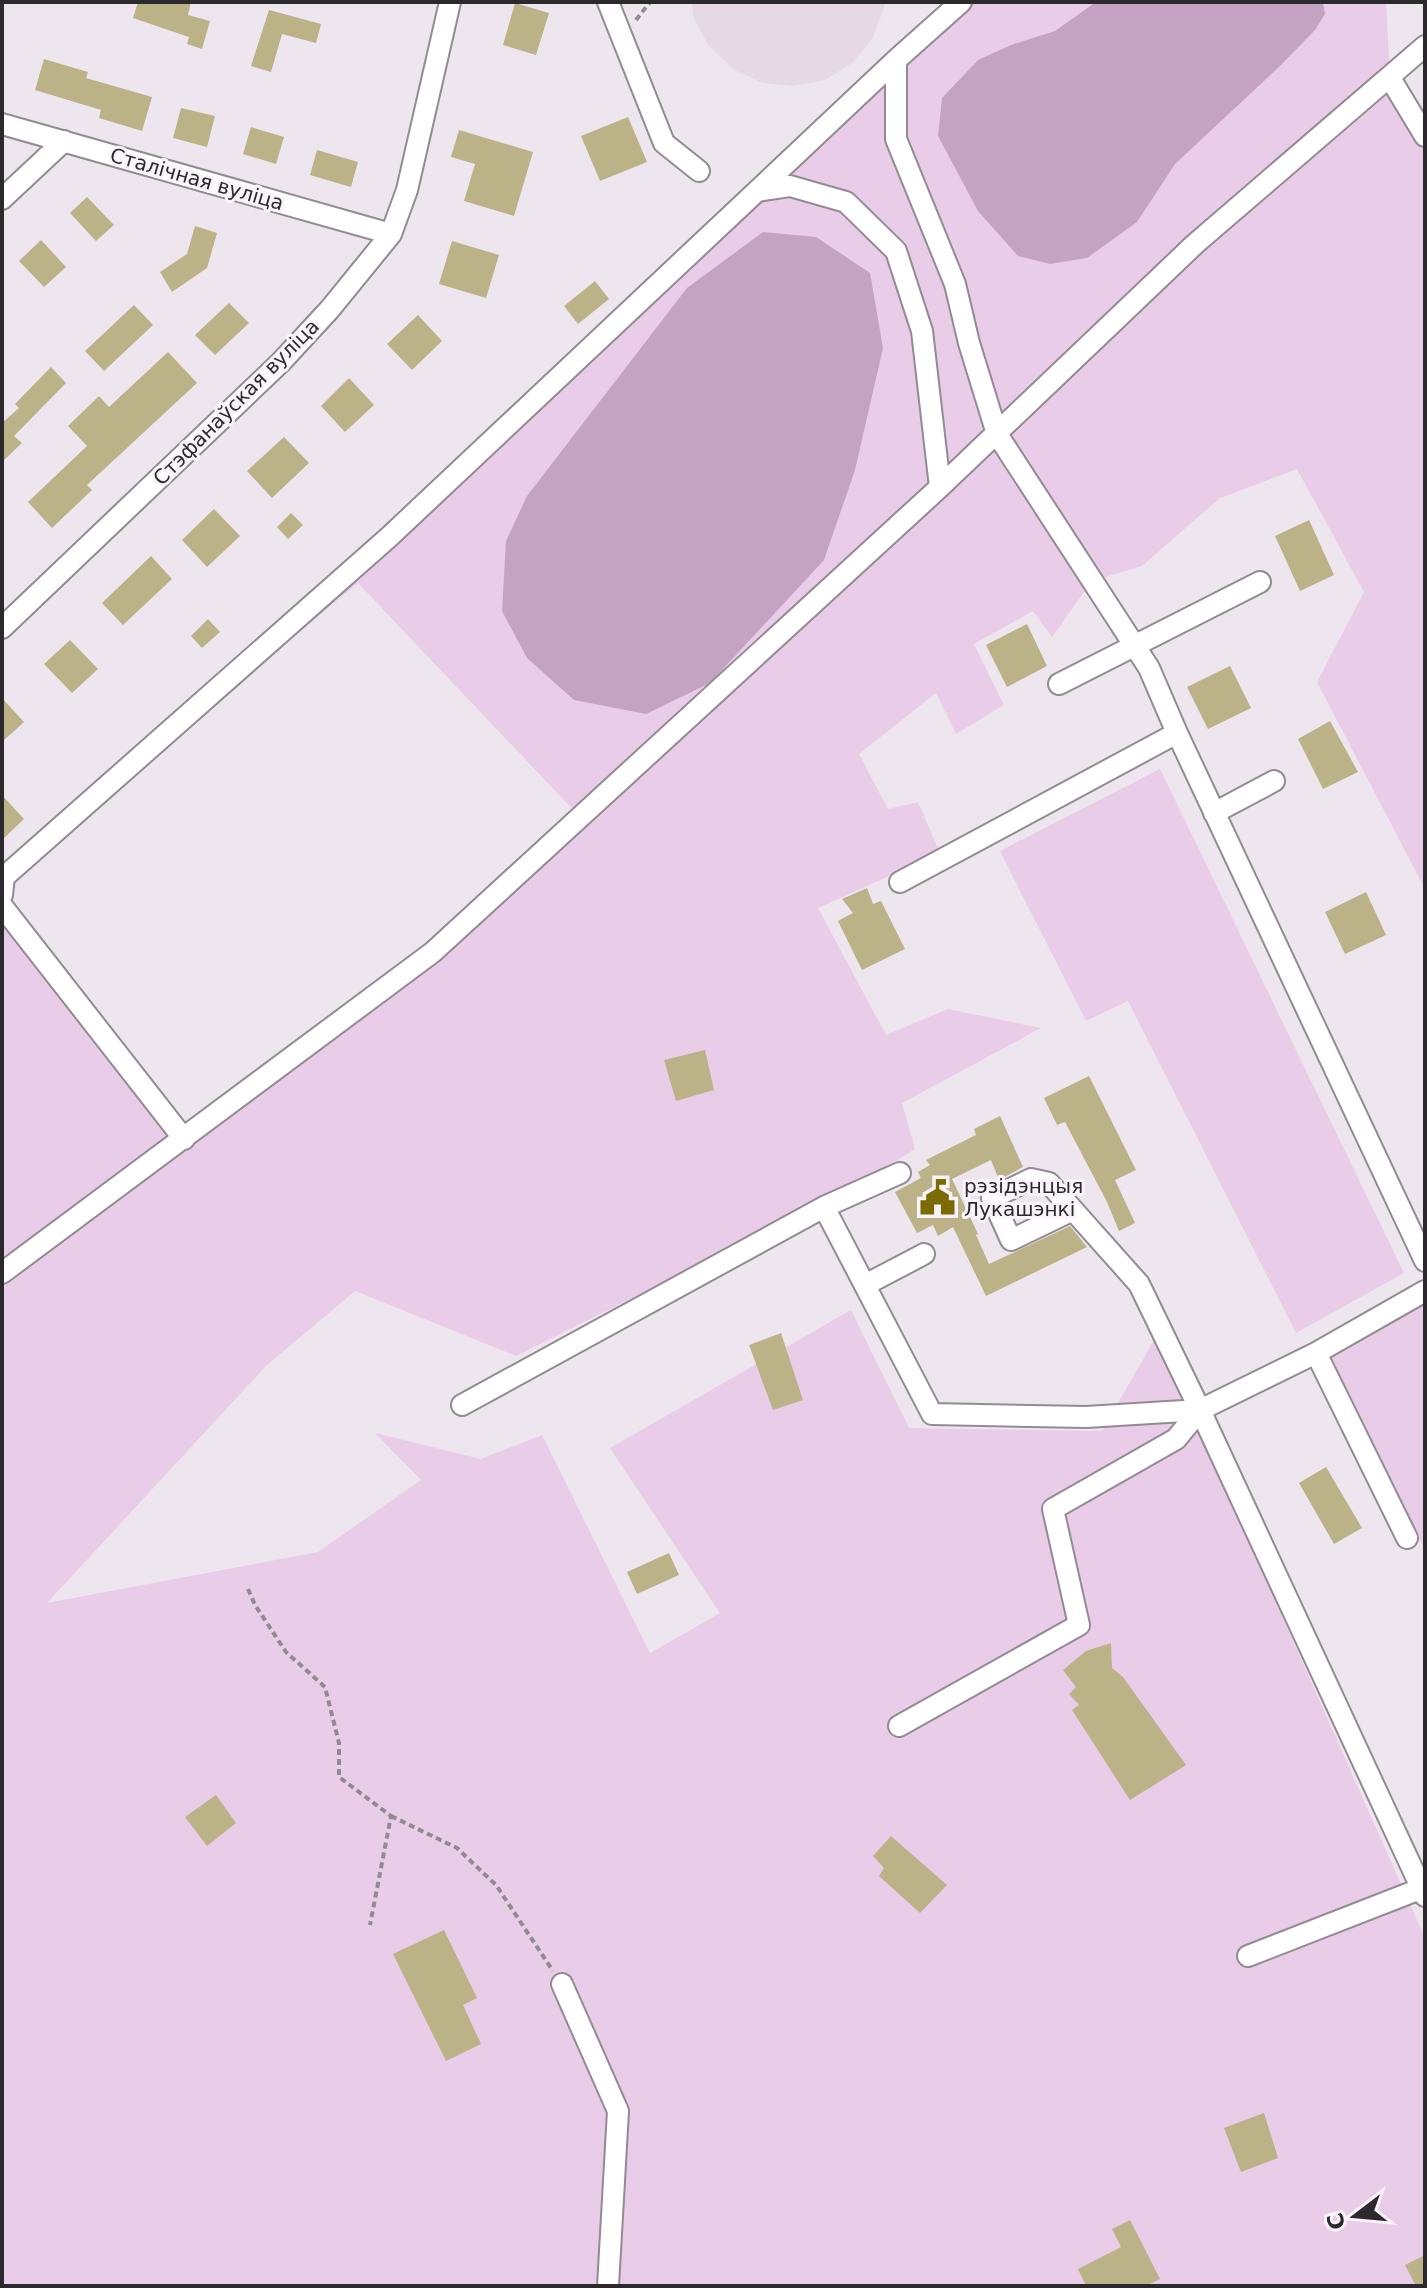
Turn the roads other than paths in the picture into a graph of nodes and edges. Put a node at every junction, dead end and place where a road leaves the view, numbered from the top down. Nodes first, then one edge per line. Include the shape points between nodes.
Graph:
1 (450, 2) edge
2 (608, 2) edge
3 (961, 2) edge
4 (1425, 46) edge
5 (896, 60) junction
6 (1390, 78) junction
7 (2, 124) edge
8 (1425, 136) edge
9 (64, 141) junction
10 (699, 171) dead end
11 (757, 191) junction
12 (2, 199) edge
13 (391, 234) junction
14 (997, 434) junction
15 (940, 487) junction
16 (1260, 582) dead end
17 (2, 628) edge
18 (1135, 646) junction
19 (1059, 684) dead end
20 (1177, 733) junction
21 (1274, 781) dead end
22 (1214, 813) junction
23 (900, 882) dead end
24 (2, 895) edge
25 (2, 906) edge
26 (184, 1139) junction
27 (900, 1173) dead end
28 (824, 1207) junction
29 (1073, 1210) dead end
30 (924, 1254) dead end
31 (1425, 1261) edge
32 (2, 1273) edge
33 (865, 1285) junction
34 (1425, 1291) edge
35 (1316, 1353) junction
36 (462, 1405) dead end
37 (1200, 1410) junction
38 (1407, 1538) dead end
39 (899, 1726) dead end
40 (1422, 1892) edge
41 (1248, 1956) dead end
42 (562, 1984) road end
43 (608, 2286) edge

1 - 13 street, Стэфанаўская вуліца via 407,190
2 - 10 street via 664,143
3 - 5 street
4 - 6 street
5 - 11 street
5 - 14 street via 896,139 955,284
6 - 8 street
6 - 14 street via 1195,244
7 - 9 street, Сталічная вуліца
9 - 12 street
9 - 13 street, Сталічная вуліца
11 - 15 street via 790,186 846,202 896,251 922,331
11 - 24 street via 389,537 4,877
13 - 17 street, Стэфанаўская вуліца via 281,362
14 - 15 street
14 - 18 street
15 - 26 street via 433,952
16 - 18 street
18 - 19 street
18 - 20 street
20 - 22 street
20 - 23 street
21 - 22 street
22 - 31 street
25 - 26 street
26 - 32 street
27 - 28 street
28 - 33 street
28 - 36 street
29 - 37 street via 1139,1284
30 - 33 street
33 - 37 street via 932,1414 1086,1417
34 - 35 street
35 - 37 street
35 - 38 street
37 - 39 street via 1176,1439 1053,1509 1079,1625
37 - 40 street
40 - 41 street
42 - 43 street via 618,2111

